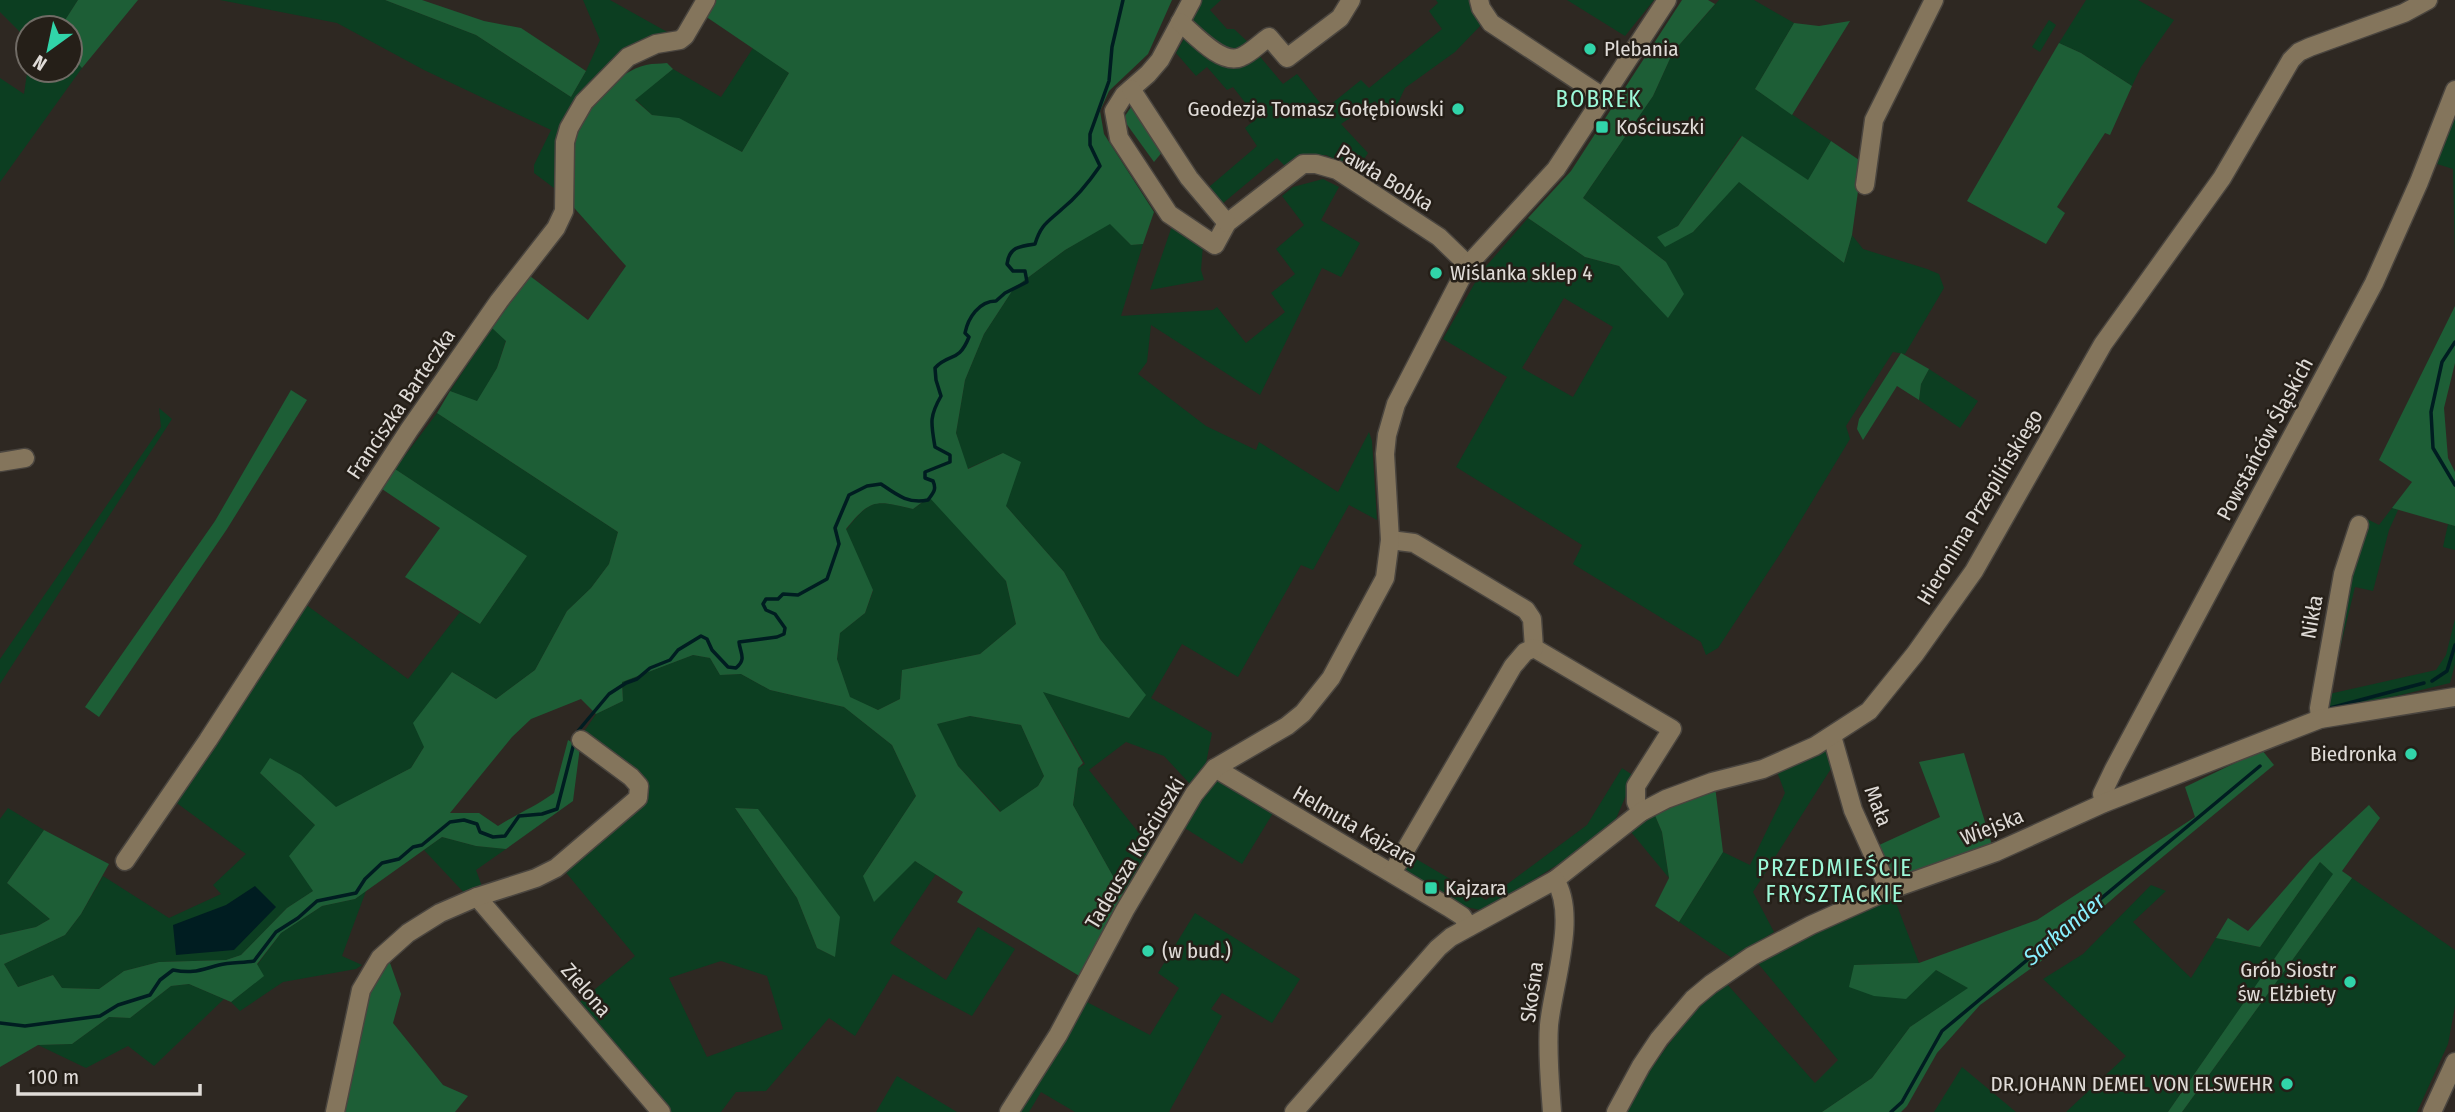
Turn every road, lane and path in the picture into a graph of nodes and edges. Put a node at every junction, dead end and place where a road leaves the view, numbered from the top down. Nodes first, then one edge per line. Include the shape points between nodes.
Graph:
1 (706, 0) edge
2 (1192, 0) edge
3 (1351, 0) edge
4 (1479, 0) edge
5 (1667, 0) edge
6 (1934, 0) edge
7 (2428, 0) edge
8 (1180, 22) junction
9 (1131, 89) junction
10 (2455, 90) edge
11 (1603, 97) junction
12 (1865, 185) dead end
13 (1227, 223) junction
14 (1468, 265) junction
15 (25, 458) dead end
16 (0, 462) edge
17 (2359, 526) dead end
18 (1390, 540) junction
19 (1534, 648) junction
20 (2455, 696) edge
21 (2320, 719) junction
22 (1832, 736) junction
23 (581, 740) dead end
24 (1247, 750) junction
25 (1215, 768) junction
26 (2114, 769) junction
27 (1244, 788) junction
28 (2136, 792) junction
29 (2104, 803) junction
30 (1641, 812) junction
31 (125, 860) dead end
32 (1392, 873) junction
33 (1555, 880) junction
34 (1889, 890) junction
35 (477, 897) junction
36 (1469, 927) junction
37 (2455, 1062) edge
38 (1307, 1108) edge
39 (334, 1112) edge
40 (661, 1112) edge
41 (1009, 1112) edge
42 (1552, 1112) edge
43 (1616, 1112) edge
44 (2432, 1112) edge

1 - 31 street, Franciszka Barteczka via 685,36 628,57 584,102 565,142 564,211 556,228 409,430
2 - 8 street
3 - 8 street via 1340,18 1287,58 1269,37 1240,58 1229,59
4 - 11 street via 1491,23
5 - 11 street, Tadeusza Kościuszki
6 - 12 street via 1874,120
7 - 22 street, Hieronima Przepilińskiego via 2310,47 2291,60 2222,178 2103,344 1974,570 1869,711
8 - 9 street via 1160,60
9 - 13 street via 1189,178
9 - 13 street, Pawła Bobka via 1114,111 1119,138 1169,214 1215,245
10 - 26 street, Powstańców Śląskich via 2374,283
11 - 14 street, Tadeusza Kościuszki via 1543,186
13 - 14 street, Pawła Bobka via 1303,164 1316,164 1337,170 1414,220
14 - 18 street, Tadeusza Kościuszki via 1391,418 1385,454
15 - 16 street
17 - 21 street, Nikła via 2338,596
18 - 19 street via 1414,543 1526,610 1532,619
18 - 24 street, Tadeusza Kościuszki via 1385,579 1331,678 1303,713
19 - 30 street via 1672,729 1636,786
19 - 32 street via 1513,666
20 - 21 street, Wiejska
21 - 28 street, Wiejska
22 - 30 street, Hieronima Przepilińskiego via 1763,769 1712,782
22 - 34 street, Mała via 1853,810
23 - 35 street via 631,776 639,786 638,798 556,868
24 - 25 street, Tadeusza Kościuszki
24 - 27 street
25 - 27 street, Helmuta Kajzara
25 - 41 street, Tadeusza Kościuszki via 1157,854 1058,1035
26 - 28 street
26 - 29 street, Powstańców Śląskich via 2102,794
27 - 32 street, Helmuta Kajzara
28 - 29 street, Wiejska
29 - 34 street, Wiejska via 1996,852
30 - 33 street, Hieronima Przepilińskiego
32 - 36 street, Helmuta Kajzara via 1462,916
33 - 36 street, Hieronima Przepilińskiego
33 - 42 street, Skośna via 1563,900 1563,923 1549,1026
34 - 43 street, Wiejska via 1752,956 1711,984 1659,1039
35 - 39 street via 408,933 370,972 361,990
35 - 40 street, Zielona
36 - 38 street, Hieronima Przepilińskiego via 1438,948
37 - 44 street

